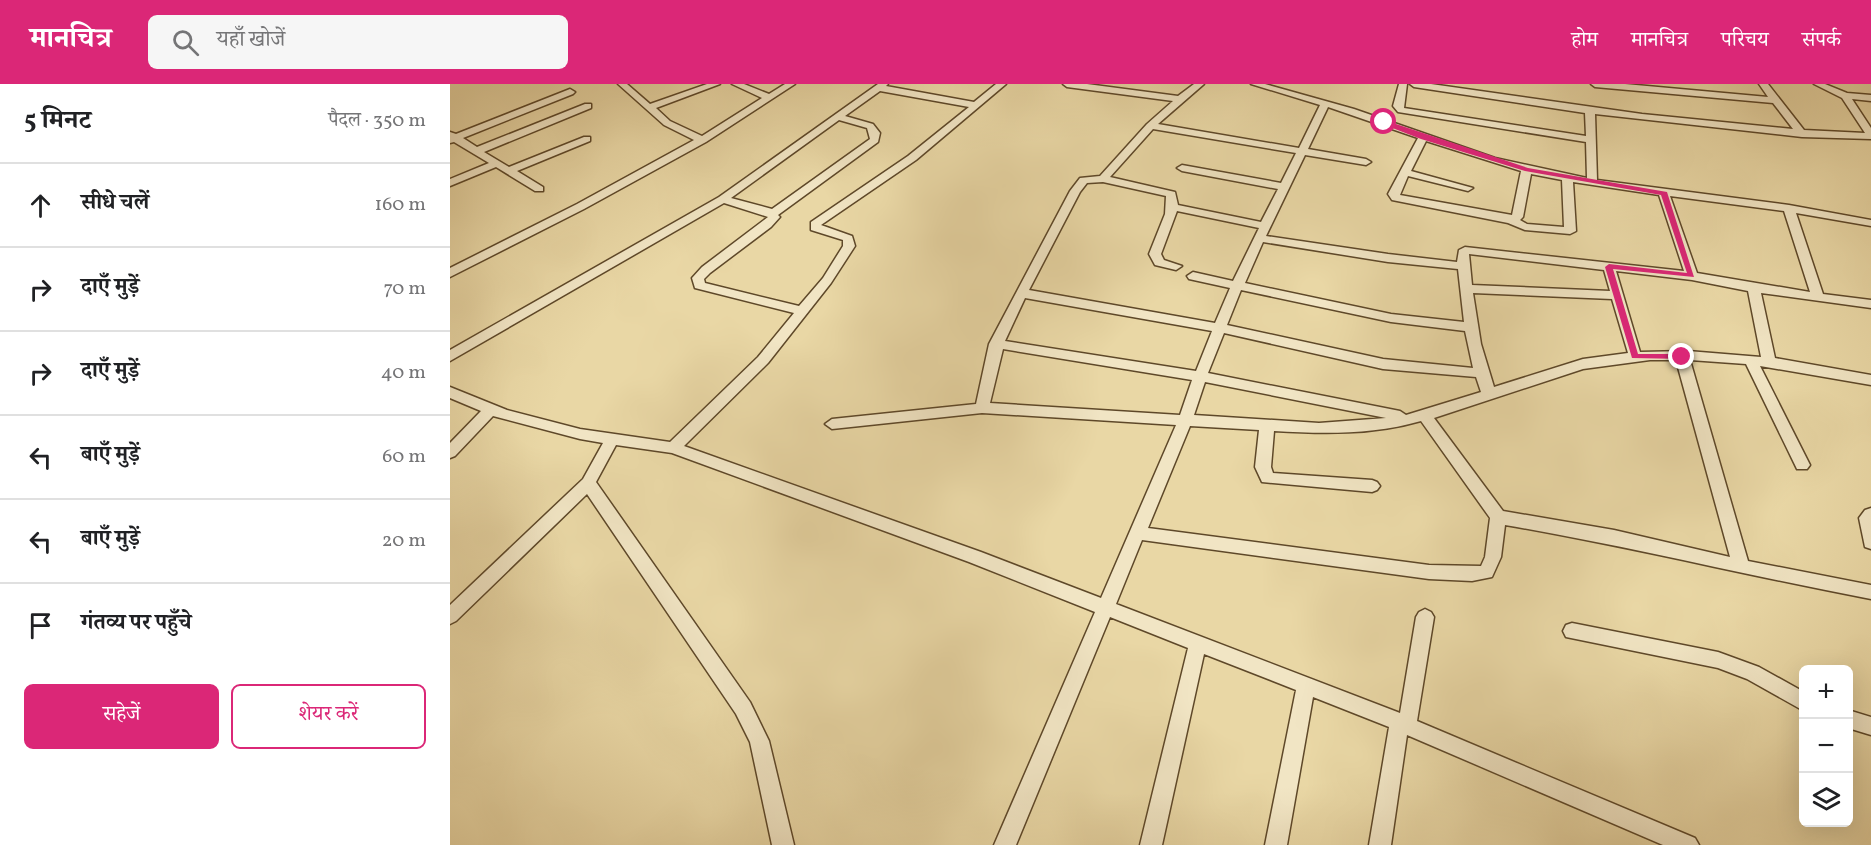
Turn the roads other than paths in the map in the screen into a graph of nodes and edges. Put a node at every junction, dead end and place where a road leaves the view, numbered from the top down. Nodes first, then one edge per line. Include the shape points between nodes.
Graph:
1 (716, 84) edge
2 (736, 84) edge
3 (791, 84) edge
4 (1002, 84) edge
5 (1067, 84) edge
6 (1200, 84) edge
7 (1255, 84) edge
8 (1403, 84) edge
9 (1414, 84) edge
10 (1763, 84) edge
11 (1818, 84) edge
12 (628, 85) edge
13 (882, 86) edge
14 (1107, 86) edge
15 (1595, 87) edge
16 (570, 92) dead end
17 (1845, 96) junction
18 (769, 98) junction
19 (1871, 98) edge
20 (1178, 99) junction
21 (1775, 100) junction
22 (1604, 102) dead end
23 (1325, 104) junction
24 (976, 105) junction
25 (588, 106) dead end
26 (650, 107) junction
27 (1401, 110) junction
28 (1590, 111) junction
29 (1611, 112) junction
30 (838, 117) junction
31 (1384, 122) junction
32 (1150, 126) junction
33 (1802, 134) junction
34 (1871, 135) edge
35 (452, 137) edge
36 (1423, 137) junction
37 (587, 139) dead end
38 (703, 140) junction
39 (1590, 140) junction
40 (1303, 150) junction
41 (477, 151) junction
42 (1366, 162) dead end
43 (498, 163) junction
44 (1182, 168) dead end
45 (510, 170) junction
46 (1527, 170) junction
47 (1404, 172) junction
48 (1567, 177) junction
49 (1103, 179) junction
50 (450, 183) edge
51 (1592, 183) junction
52 (1284, 188) junction
53 (1468, 188) dead end
54 (538, 189) dead end
55 (1664, 194) junction
56 (723, 199) junction
57 (1172, 207) junction
58 (1789, 208) junction
59 (773, 214) junction
60 (1511, 220) junction
61 (1871, 223) edge
62 (1262, 232) junction
63 (1176, 266) dead end
64 (1464, 266) junction
65 (1609, 267) junction
66 (450, 273) edge
67 (1193, 276) dead end
68 (1692, 276) junction
69 (1239, 285) junction
70 (1754, 288) junction
71 (1467, 289) junction
72 (1021, 293) junction
73 (1618, 295) junction
74 (1818, 297) junction
75 (1871, 304) edge
76 (803, 311) junction
77 (1470, 327) junction
78 (1221, 328) junction
79 (996, 344) junction
80 (450, 356) edge
81 (1635, 356) junction
82 (1682, 357) junction
83 (1752, 362) junction
84 (1769, 363) junction
85 (1480, 373) junction
86 (1199, 376) junction
87 (1871, 380) edge
88 (450, 392) edge
89 (1490, 396) junction
90 (982, 408) junction
91 (491, 409) junction
92 (1419, 417) junction
93 (1185, 421) junction
94 (832, 424) dead end
95 (1267, 425) junction
96 (612, 439) junction
97 (673, 448) junction
98 (450, 452) edge
99 (1802, 465) dead end
100 (588, 483) junction
101 (1372, 486) dead end
102 (1871, 514) edge
103 (1498, 517) junction
104 (1137, 533) junction
105 (1871, 542) edge
106 (1741, 567) junction
107 (1871, 592) edge
108 (1106, 608) junction
109 (450, 616) edge
110 (1425, 617) dead end
111 (1572, 631) dead end
112 (1198, 643) junction
113 (1306, 685) junction
114 (1799, 700) edge
115 (1851, 719) edge
116 (1403, 724) junction
117 (1871, 726) edge
118 (1655, 838) edge
119 (783, 845) edge
120 (1005, 845) edge
121 (1151, 845) edge
122 (1276, 845) edge
123 (1380, 845) edge
124 (1688, 845) edge

1 - 26 street
2 - 18 street
3 - 18 street
4 - 24 street
5 - 14 street
6 - 20 street
7 - 23 street
8 - 27 street via 1398,106
9 - 28 street
10 - 21 street
11 - 17 street
12 - 26 street
13 - 24 street
13 - 30 street
14 - 20 street
15 - 21 street
16 - 35 street
17 - 19 street
17 - 34 street
18 - 38 street
20 - 32 street
21 - 33 street
22 - 29 street
23 - 31 street
23 - 40 street
24 - 76 street via 912,158 815,224 815,228 848,238 850,243
25 - 41 street
26 - 38 street via 667,123
27 - 31 street
27 - 39 street
28 - 29 street
28 - 39 street
29 - 33 street
30 - 56 street
30 - 59 street via 870,126 875,140
31 - 36 street
32 - 40 street
32 - 49 street
33 - 34 street
35 - 41 street
36 - 46 street
36 - 47 street
37 - 45 street
38 - 66 street
39 - 51 street
40 - 42 street
40 - 52 street
41 - 43 street
43 - 45 street
43 - 50 street
44 - 52 street
45 - 54 street
46 - 48 street
46 - 60 street via 1517,217
47 - 53 street
47 - 60 street via 1393,195 1396,198
48 - 51 street
48 - 60 street via 1570,231 1525,227
49 - 57 street via 1167,192 1173,196
49 - 72 street via 1081,182
51 - 55 street
52 - 62 street
55 - 58 street
55 - 68 street
56 - 59 street
56 - 80 street
57 - 62 street
57 - 63 street via 1155,257 1159,262
58 - 61 street
58 - 74 street
59 - 76 street via 768,225 706,270 697,281 705,287
62 - 64 street via 1389,258
62 - 69 street
64 - 65 street via 1463,253 1470,249
64 - 71 street
65 - 68 street
65 - 73 street
67 - 69 street
68 - 70 street
69 - 77 street via 1391,318
69 - 78 street
70 - 74 street
70 - 84 street
71 - 73 street
71 - 77 street
72 - 78 street
72 - 79 street
73 - 81 street
74 - 75 street
76 - 97 street via 763,360
77 - 85 street
78 - 85 street via 1383,364
78 - 86 street
79 - 86 street
79 - 90 street
81 - 82 street
81 - 89 street via 1568,368
82 - 83 street
82 - 106 street
83 - 84 street
83 - 99 street
84 - 87 street
85 - 89 street
86 - 92 street
86 - 93 street
88 - 91 street
89 - 92 street
90 - 93 street
90 - 94 street
91 - 96 street
91 - 98 street
92 - 95 street via 1339,427
92 - 103 street
93 - 95 street
93 - 104 street
95 - 101 street via 1263,471 1267,478
96 - 97 street
96 - 100 street
97 - 108 street
100 - 109 street
100 - 119 street via 744,708 759,741
102 - 105 street via 1867,518
103 - 104 street via 1489,569 1472,574
103 - 106 street via 1614,537
104 - 108 street
106 - 107 street
108 - 112 street
108 - 120 street
110 - 116 street
111 - 114 street via 1718,660 1753,673
112 - 113 street
112 - 121 street
113 - 116 street
113 - 122 street
115 - 117 street
116 - 118 street
116 - 123 street
118 - 124 street

